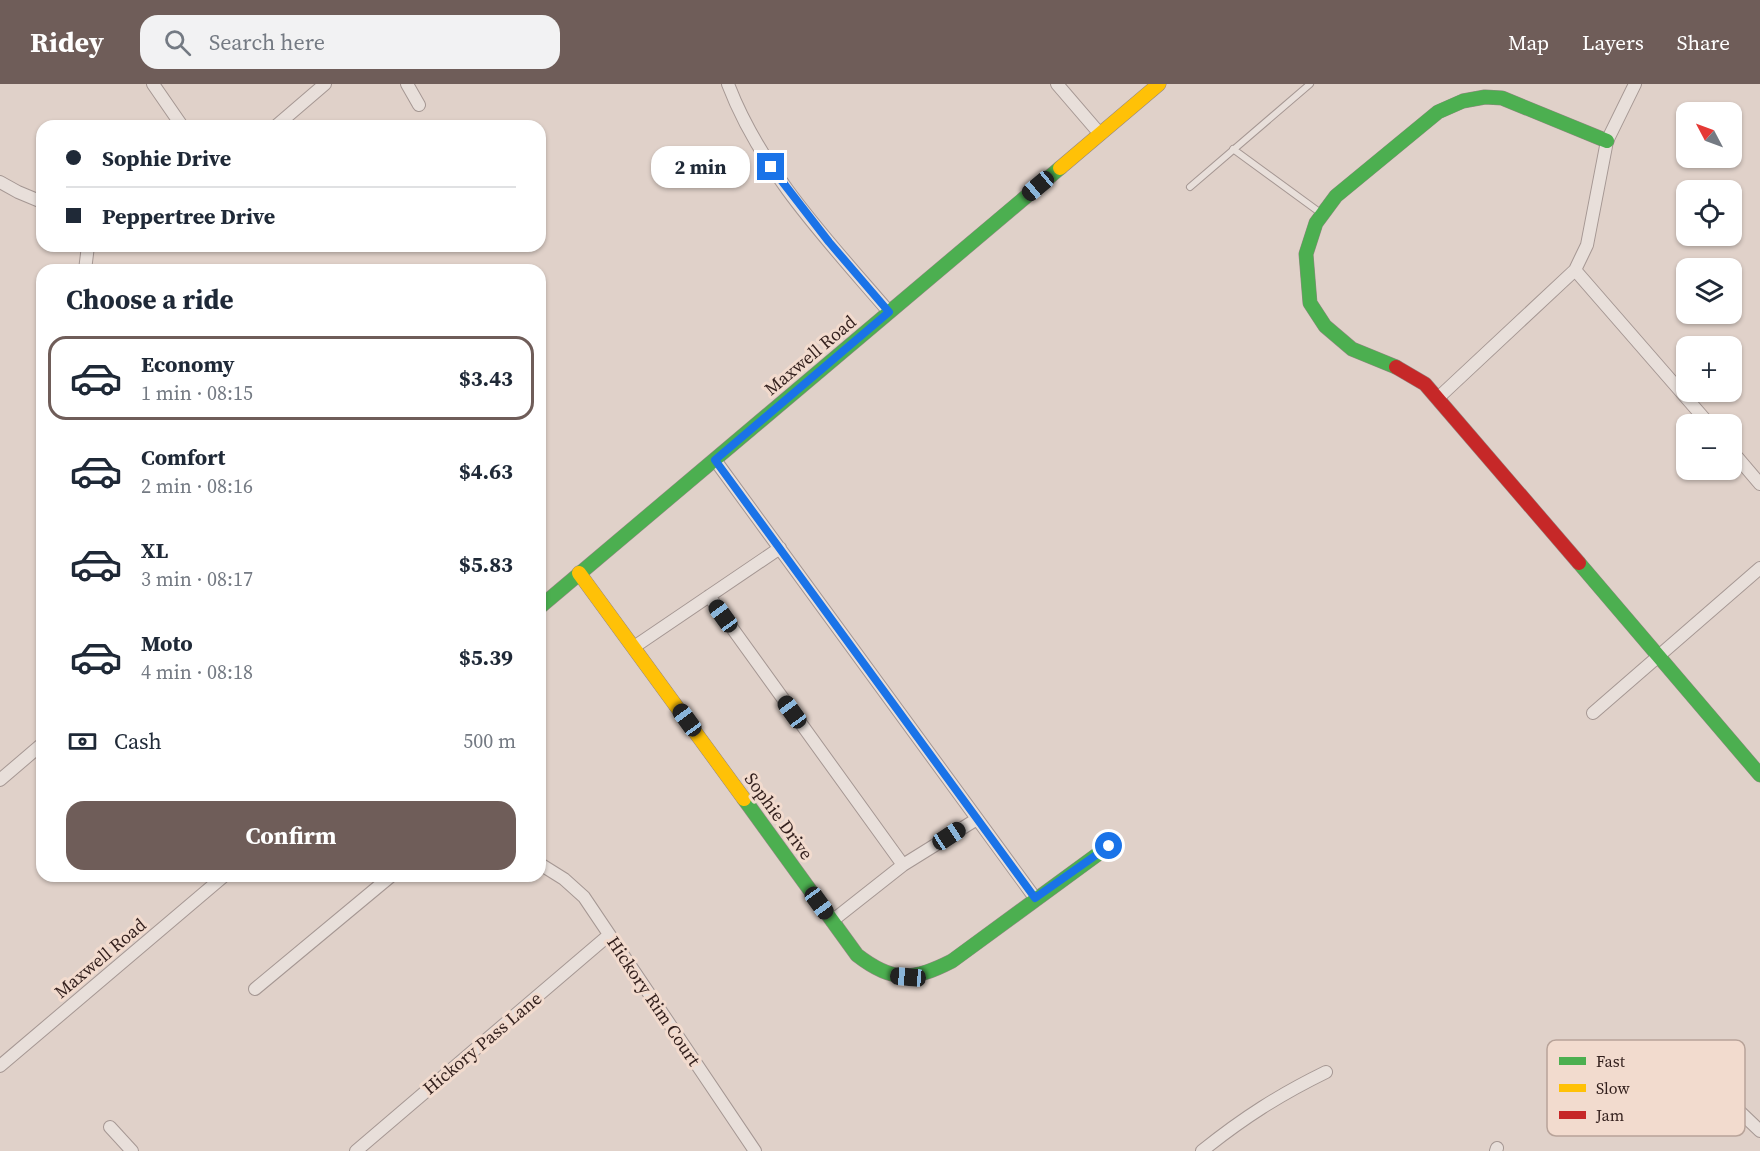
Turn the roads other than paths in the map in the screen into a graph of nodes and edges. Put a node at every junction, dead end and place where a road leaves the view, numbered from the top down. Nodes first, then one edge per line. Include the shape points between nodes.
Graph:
1 (153, 84) edge
2 (325, 84) edge
3 (407, 84) edge
4 (728, 84) edge
5 (1057, 84) edge
6 (1159, 84) edge
7 (1310, 84) edge
8 (1635, 84) edge
9 (419, 105) dead end
10 (178, 120) edge
11 (283, 120) edge
12 (1100, 134) junction
13 (1607, 141) junction
14 (1233, 149) junction
15 (0, 182) edge
16 (1190, 187) dead end
17 (36, 200) edge
18 (1322, 214) junction
19 (1575, 270) junction
20 (889, 312) junction
21 (1438, 398) junction
22 (1700, 414) edge
23 (715, 460) junction
24 (1742, 463) edge
25 (1760, 484) edge
26 (780, 548) junction
27 (1760, 568) edge
28 (579, 573) junction
29 (709, 596) junction
30 (546, 602) edge
31 (634, 647) junction
32 (1659, 657) junction
33 (1593, 713) dead end
34 (36, 749) edge
35 (1760, 775) edge
36 (0, 780) edge
37 (977, 819) junction
38 (1109, 846) dead end
39 (903, 865) junction
40 (546, 868) edge
41 (217, 882) edge
42 (384, 882) edge
43 (1035, 898) junction
44 (832, 921) junction
45 (609, 935) junction
46 (255, 989) dead end
47 (0, 1066) edge
48 (1326, 1072) dead end
49 (1745, 1117) edge
50 (110, 1127) dead end
51 (1760, 1131) edge
52 (132, 1151) edge
53 (356, 1151) edge
54 (755, 1151) edge
55 (1202, 1151) edge

1 - 10 street
2 - 11 street
3 - 9 street
4 - 20 street via 771,167
5 - 12 street
6 - 12 street, Maxwell Road
7 - 14 lane
8 - 13 street
12 - 20 street, Maxwell Road
13 - 18 street via 1502,98 1463,101 1438,112 1336,196
13 - 19 street via 1587,245
14 - 16 lane
14 - 18 lane
15 - 17 street
18 - 21 street via 1306,254 1310,303 1325,326 1352,349 1407,372
19 - 21 street
19 - 22 street
20 - 23 street, Maxwell Road
21 - 32 street
23 - 26 street
23 - 28 street, Maxwell Road
24 - 25 street
26 - 29 street
26 - 37 street
27 - 32 street
28 - 30 street, Maxwell Road
28 - 31 street, Sophie Drive
29 - 31 street
29 - 39 street
31 - 44 street, Sophie Drive
32 - 33 street
32 - 35 street
34 - 36 street
37 - 39 street
37 - 43 street
38 - 43 street, Sophie Drive
39 - 44 street
40 - 45 street, Hickory Rim Court via 584,897
41 - 47 street, Maxwell Road
42 - 46 street
43 - 44 street, Sophie Drive via 952,961 928,974 908,977 872,968
45 - 53 street, Hickory Pass Lane
45 - 54 street, Hickory Rim Court
48 - 55 street via 1251,1113
49 - 51 street
50 - 52 street

